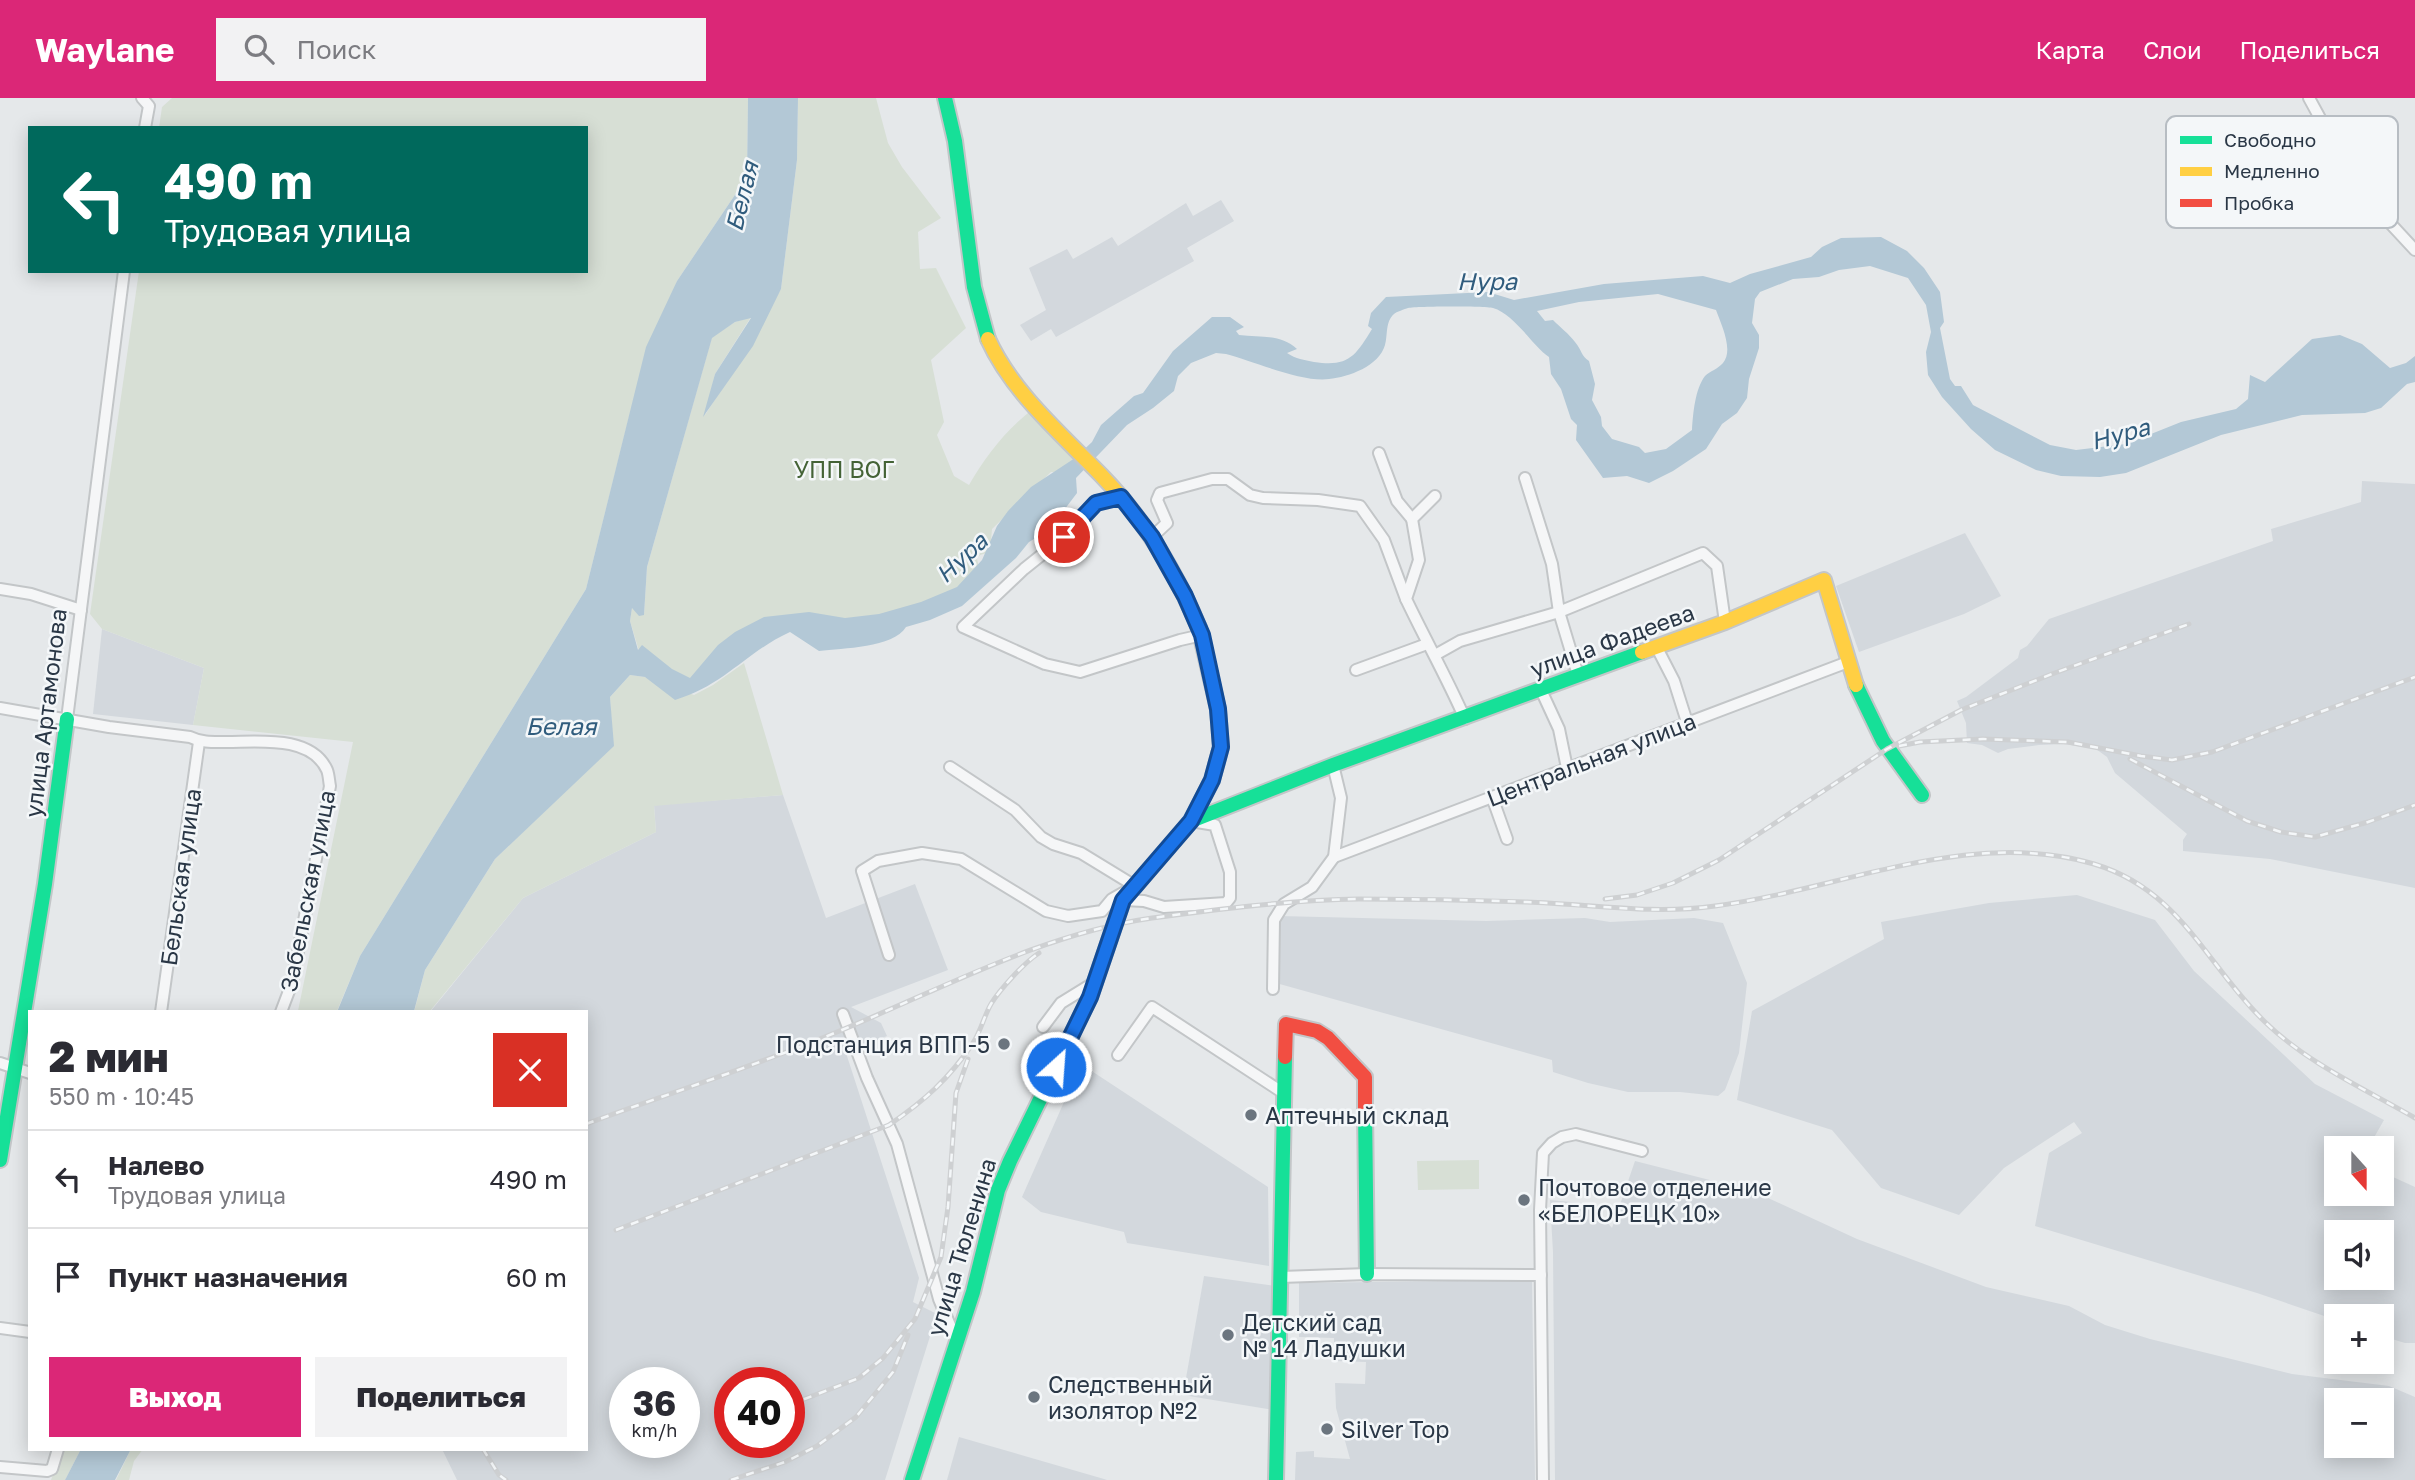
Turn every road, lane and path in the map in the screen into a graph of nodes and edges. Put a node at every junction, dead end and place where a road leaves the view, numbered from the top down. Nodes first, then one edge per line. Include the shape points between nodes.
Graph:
1 (142, 98) edge
2 (944, 98) edge
3 (2309, 98) edge
4 (2319, 116) edge
5 (145, 126) edge
6 (2395, 228) edge
7 (2415, 250) edge
8 (124, 273) edge
9 (1379, 453) dead end
10 (1525, 478) dead end
11 (1436, 496) dead end
12 (1121, 497) junction
13 (1412, 519) junction
14 (1152, 537) junction
15 (0, 589) edge
16 (1406, 599) junction
17 (81, 610) junction
18 (1559, 612) junction
19 (1726, 622) junction
20 (1202, 635) junction
21 (1427, 643) junction
22 (1656, 646) junction
23 (1435, 656) junction
24 (1847, 662) junction
25 (1356, 670) dead end
26 (1578, 675) junction
27 (1541, 690) junction
28 (0, 708) edge
29 (67, 719) junction
30 (1465, 719) junction
31 (1687, 722) junction
32 (199, 742) junction
33 (1333, 765) junction
34 (950, 767) dead end
35 (1567, 768) junction
36 (1922, 795) dead end
37 (1492, 797) junction
38 (1191, 821) junction
39 (1507, 839) dead end
40 (1334, 857) junction
41 (1135, 886) junction
42 (1123, 900) junction
43 (889, 955) dead end
44 (1095, 982) junction
45 (1273, 989) dead end
46 (161, 1010) edge
47 (282, 1010) edge
48 (843, 1014) dead end
49 (1043, 1027) dead end
50 (1118, 1055) dead end
51 (7, 1065) edge
52 (28, 1072) edge
53 (1285, 1094) junction
54 (1642, 1151) dead end
55 (0, 1160) edge
56 (1367, 1274) junction
57 (1541, 1275) junction
58 (1281, 1277) junction
59 (0, 1328) edge
60 (28, 1332) edge
61 (957, 1342) junction
62 (57, 1451) edge
63 (0, 1467) edge
64 (912, 1480) edge
65 (1276, 1480) edge
66 (1543, 1480) edge

1 - 5 street via 149,106
2 - 12 street, улица Тюленина via 955,141 974,287 989,341 1023,392
3 - 4 street
6 - 7 street
8 - 17 street, улица Артамонова
9 - 13 street via 1397,501
10 - 18 street via 1552,564
11 - 13 street
12 - 14 street, улица Тюленина
12 - 20 street via 1096,503 963,627 1045,664 1080,672
13 - 16 street via 1419,561
14 - 16 street via 1167,523 1157,500 1160,493 1212,479 1228,479 1250,495 1263,498 1360,506 1384,540
14 - 20 street, улица Тюленина
15 - 17 street
16 - 21 street
17 - 29 street, улица Артамонова
18 - 19 street via 1703,553 1717,566
18 - 23 street via 1460,641
18 - 26 street
19 - 22 street, улица Фадеева
19 - 24 street, улица Фадеева via 1824,580
20 - 38 street, улица Тюленина via 1221,747 1212,780
21 - 23 street
21 - 25 street
22 - 26 street, улица Фадеева
22 - 31 street
23 - 30 street
24 - 31 street, Центральная улица
24 - 36 street, улица Фадеева via 1877,731
26 - 27 street, улица Фадеева
27 - 30 street, улица Фадеева
27 - 35 street via 1559,729
28 - 29 street
29 - 32 street
29 - 51 street, улица Артамонова via 45,884
30 - 33 street, улица Фадеева
31 - 35 street, Центральная улица
32 - 46 street, Бельская улица
32 - 47 street, Забельская улица via 297,745 327,769 330,786 312,888
33 - 38 street, улица Фадеева
33 - 40 street via 1341,798
34 - 41 street via 1015,810 1041,837 1081,853
35 - 37 street, Центральная улица
37 - 39 street
37 - 40 street, Центральная улица
38 - 41 street, улица Тюленина
38 - 42 street via 1215,825 1230,872 1226,903 1164,907
40 - 45 street via 1312,887 1284,904 1274,920
41 - 42 street, улица Тюленина
41 - 43 street via 1112,899 1102,911 1068,916 1046,911 961,859 922,853 878,861 862,870
42 - 44 street, улица Тюленина
44 - 49 street via 1061,1003
44 - 61 street, улица Тюленина via 998,1190
48 - 61 street via 897,1144 939,1298
50 - 53 street via 1152,1007
51 - 52 street
51 - 55 street, улица Артамонова
53 - 56 street via 1286,1024 1328,1038 1365,1077
53 - 58 street
54 - 57 street via 1576,1134 1562,1137 1543,1153
56 - 57 street
56 - 58 street
57 - 66 street
58 - 65 street
59 - 60 street
61 - 64 street, улица Тюленина
62 - 63 street via 52,1469 47,1471

